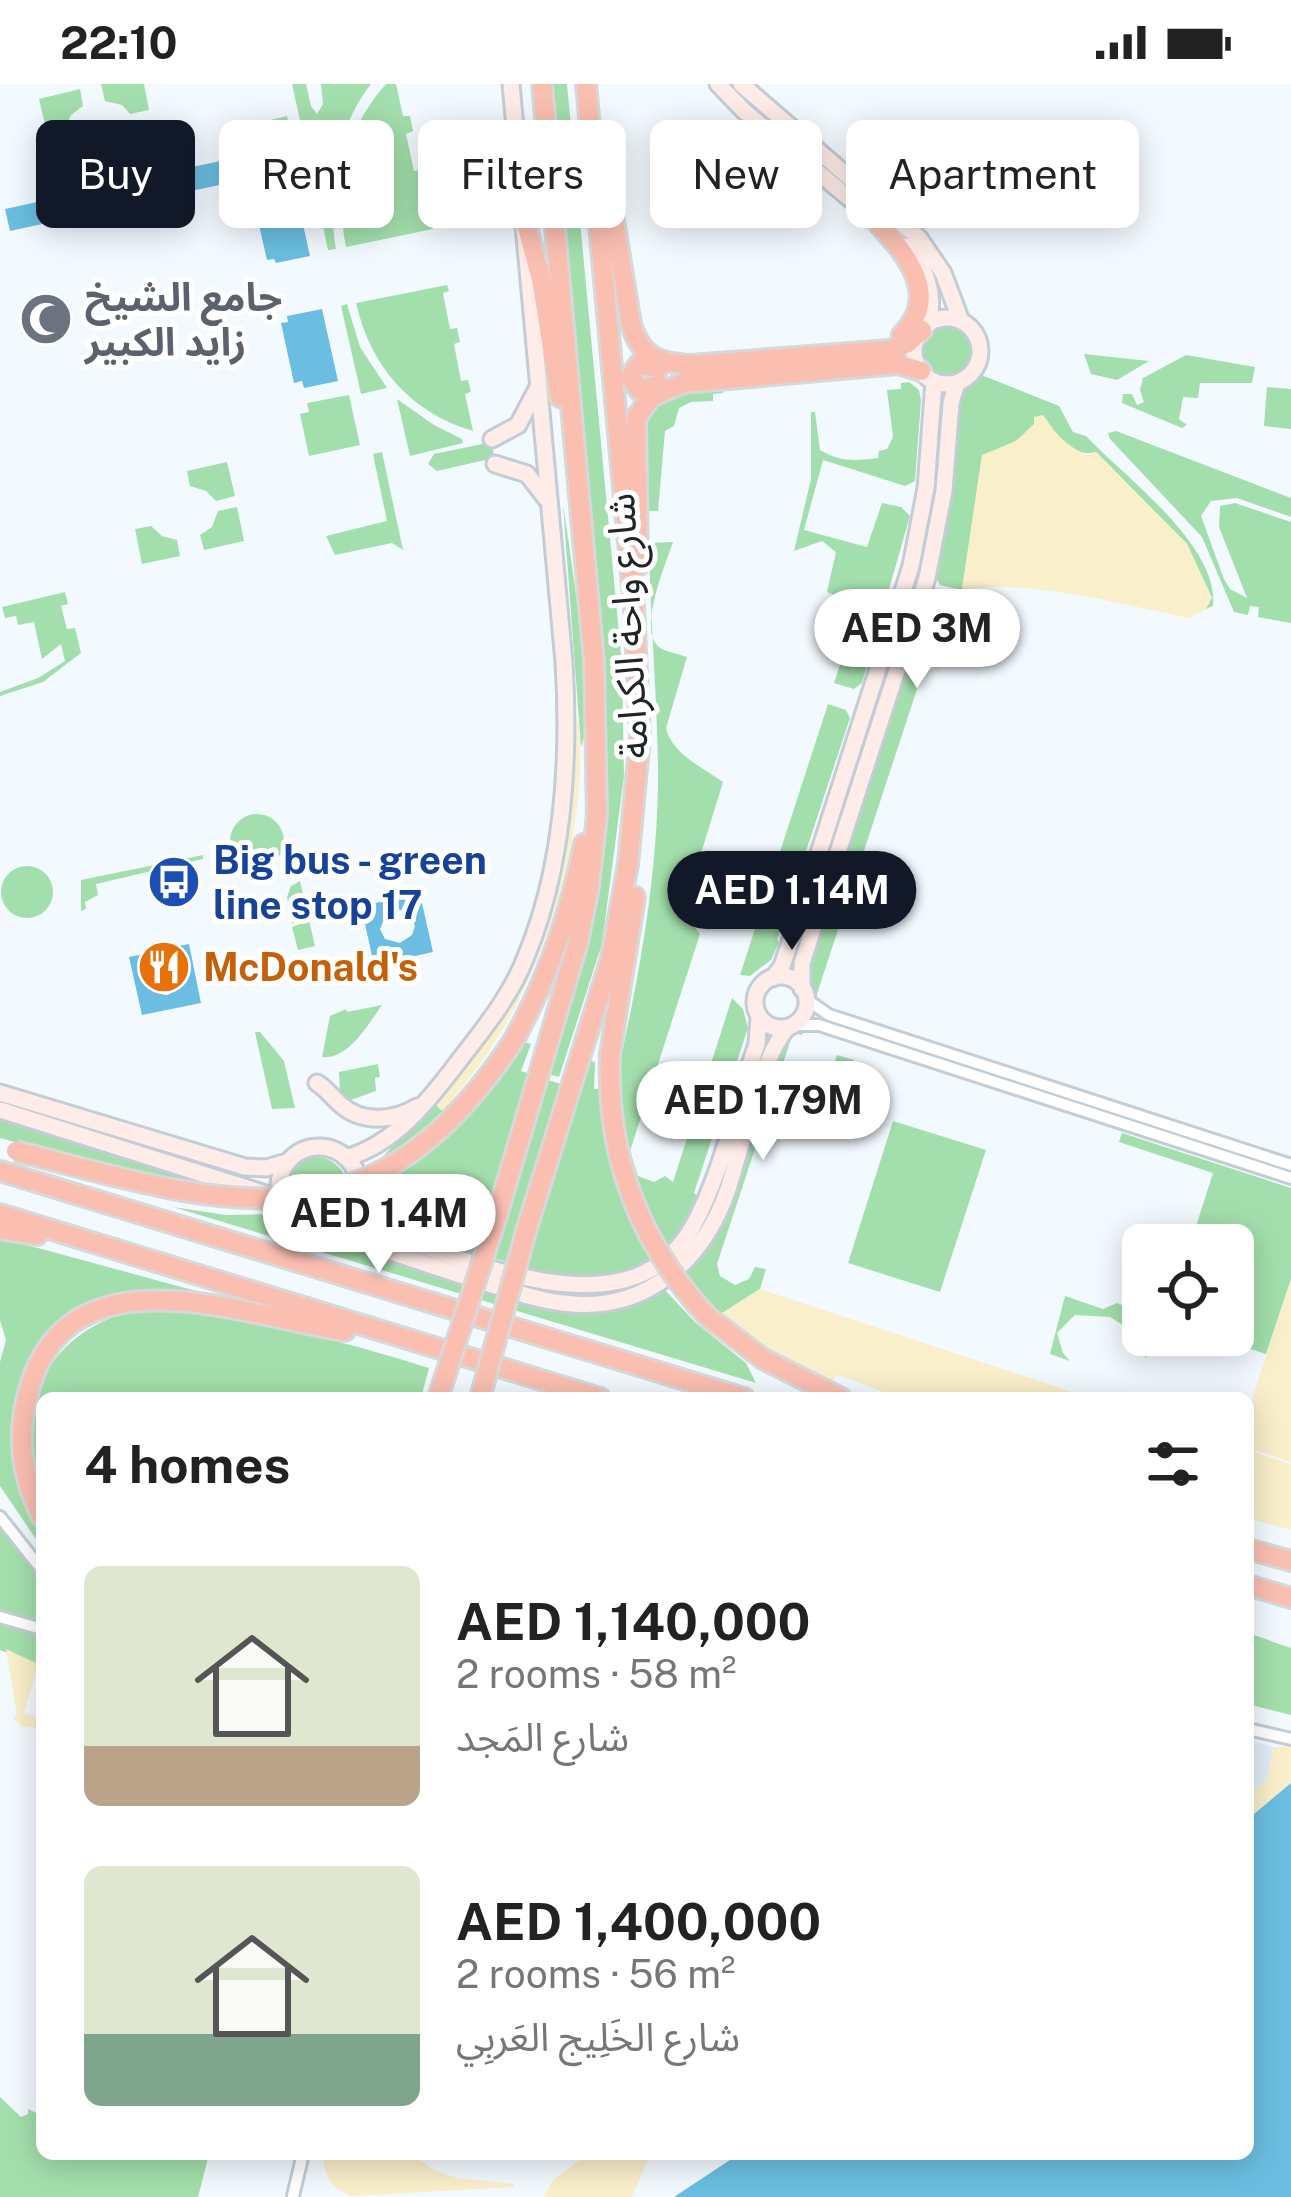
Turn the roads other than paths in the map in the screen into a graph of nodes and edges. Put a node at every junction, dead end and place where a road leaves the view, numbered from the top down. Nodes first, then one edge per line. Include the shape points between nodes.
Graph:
1 (511, 84) edge
2 (542, 84) edge
3 (587, 84) edge
4 (718, 84) edge
5 (741, 84) edge
6 (515, 120) edge
7 (846, 196) edge
8 (526, 228) edge
9 (527, 228) edge
10 (882, 228) edge
11 (884, 228) edge
12 (961, 321) junction
13 (925, 327) junction
14 (851, 352) junction
15 (687, 374) junction
16 (927, 376) junction
17 (957, 383) junction
18 (538, 386) junction
19 (491, 439) dead end
20 (495, 464) dead end
21 (575, 480) junction
22 (549, 504) junction
23 (634, 607) junction
24 (640, 737) junction
25 (595, 792) junction
26 (773, 978) junction
27 (804, 994) junction
28 (758, 1016) junction
29 (790, 1026) junction
30 (317, 1083) dead end
31 (441, 1084) junction
32 (0, 1093) edge
33 (0, 1111) edge
34 (8, 1149) edge
35 (346, 1158) junction
36 (287, 1162) junction
37 (1291, 1165) edge
38 (0, 1171) edge
39 (1291, 1178) edge
40 (358, 1195) junction
41 (281, 1202) junction
42 (0, 1214) edge
43 (318, 1227) junction
44 (0, 1229) edge
45 (111, 1247) junction
46 (409, 1341) junction
47 (440, 1392) edge
48 (482, 1392) edge
49 (580, 1392) edge
50 (724, 1392) edge
51 (829, 1392) edge
52 (36, 1504) edge
53 (0, 1516) edge
54 (1254, 1551) edge
55 (1291, 1561) edge
56 (36, 1562) edge
57 (1254, 1587) edge
58 (1291, 1598) edge
59 (0, 1617) edge
60 (36, 1628) edge
61 (1254, 1731) edge
62 (1291, 1739) edge
63 (301, 2160) edge
64 (291, 2196) edge

1 - 6 street
2 - 21 highway, شارع واحة الكرامة
3 - 15 highway via 634,335 643,351
3 - 23 highway, شارع واحة الكرامة
4 - 7 street
5 - 12 street via 919,238
8 - 18 street
9 - 21 highway
10 - 14 highway via 917,275 920,308 892,342
11 - 13 street via 926,274 932,297
12 - 13 street
12 - 17 street via 976,334 980,356
13 - 14 highway via 890,350
13 - 16 street via 914,350
14 - 15 highway
15 - 16 highway via 898,364
15 - 23 highway via 651,397 637,418
16 - 17 street
16 - 26 street via 926,488 908,577
17 - 27 street via 927,578 801,968
18 - 19 street via 522,420
18 - 22 street
20 - 22 street via 526,474
21 - 25 highway, شارع واحة الكرامة via 594,661
22 - 31 street via 566,707 555,849 524,962
23 - 24 highway, شارع واحة الكرامة
24 - 48 highway, شارع واحة الكرامة, bridge via 611,958
24 - 51 highway, bridge via 637,881 610,1054 612,1126 630,1196 662,1261 708,1317 763,1359
25 - 34 highway, bridge via 563,926 512,1043 431,1140 389,1166 317,1193 263,1199 196,1196
25 - 47 highway, شارع واحة الكرامة, bridge via 578,942
26 - 27 street via 790,979
26 - 28 street via 756,996
27 - 29 street via 803,1015
27 - 37 street via 830,1015
28 - 29 street via 775,1028
28 - 40 street via 757,1044 700,1211 676,1249 641,1274 586,1287 544,1282 382,1233 362,1216
29 - 39 street via 819,1025
29 - 43 street via 773,1050 716,1221 690,1259 644,1292 559,1303
30 - 31 street via 349,1111 380,1119 412,1110
31 - 35 street via 379,1145
32 - 36 street via 244,1167
33 - 41 street via 252,1186
35 - 36 street via 315,1148
35 - 40 street
36 - 41 street
38 - 50 highway
40 - 43 street via 344,1218
41 - 43 street via 292,1217
42 - 45 highway
44 - 45 highway
45 - 46 highway
46 - 49 highway
46 - 52 highway via 185,1299 132,1301 89,1316 43,1357 22,1410 20,1448
53 - 56 street
54 - 55 highway
57 - 58 highway
59 - 60 street
61 - 62 street
63 - 64 street

